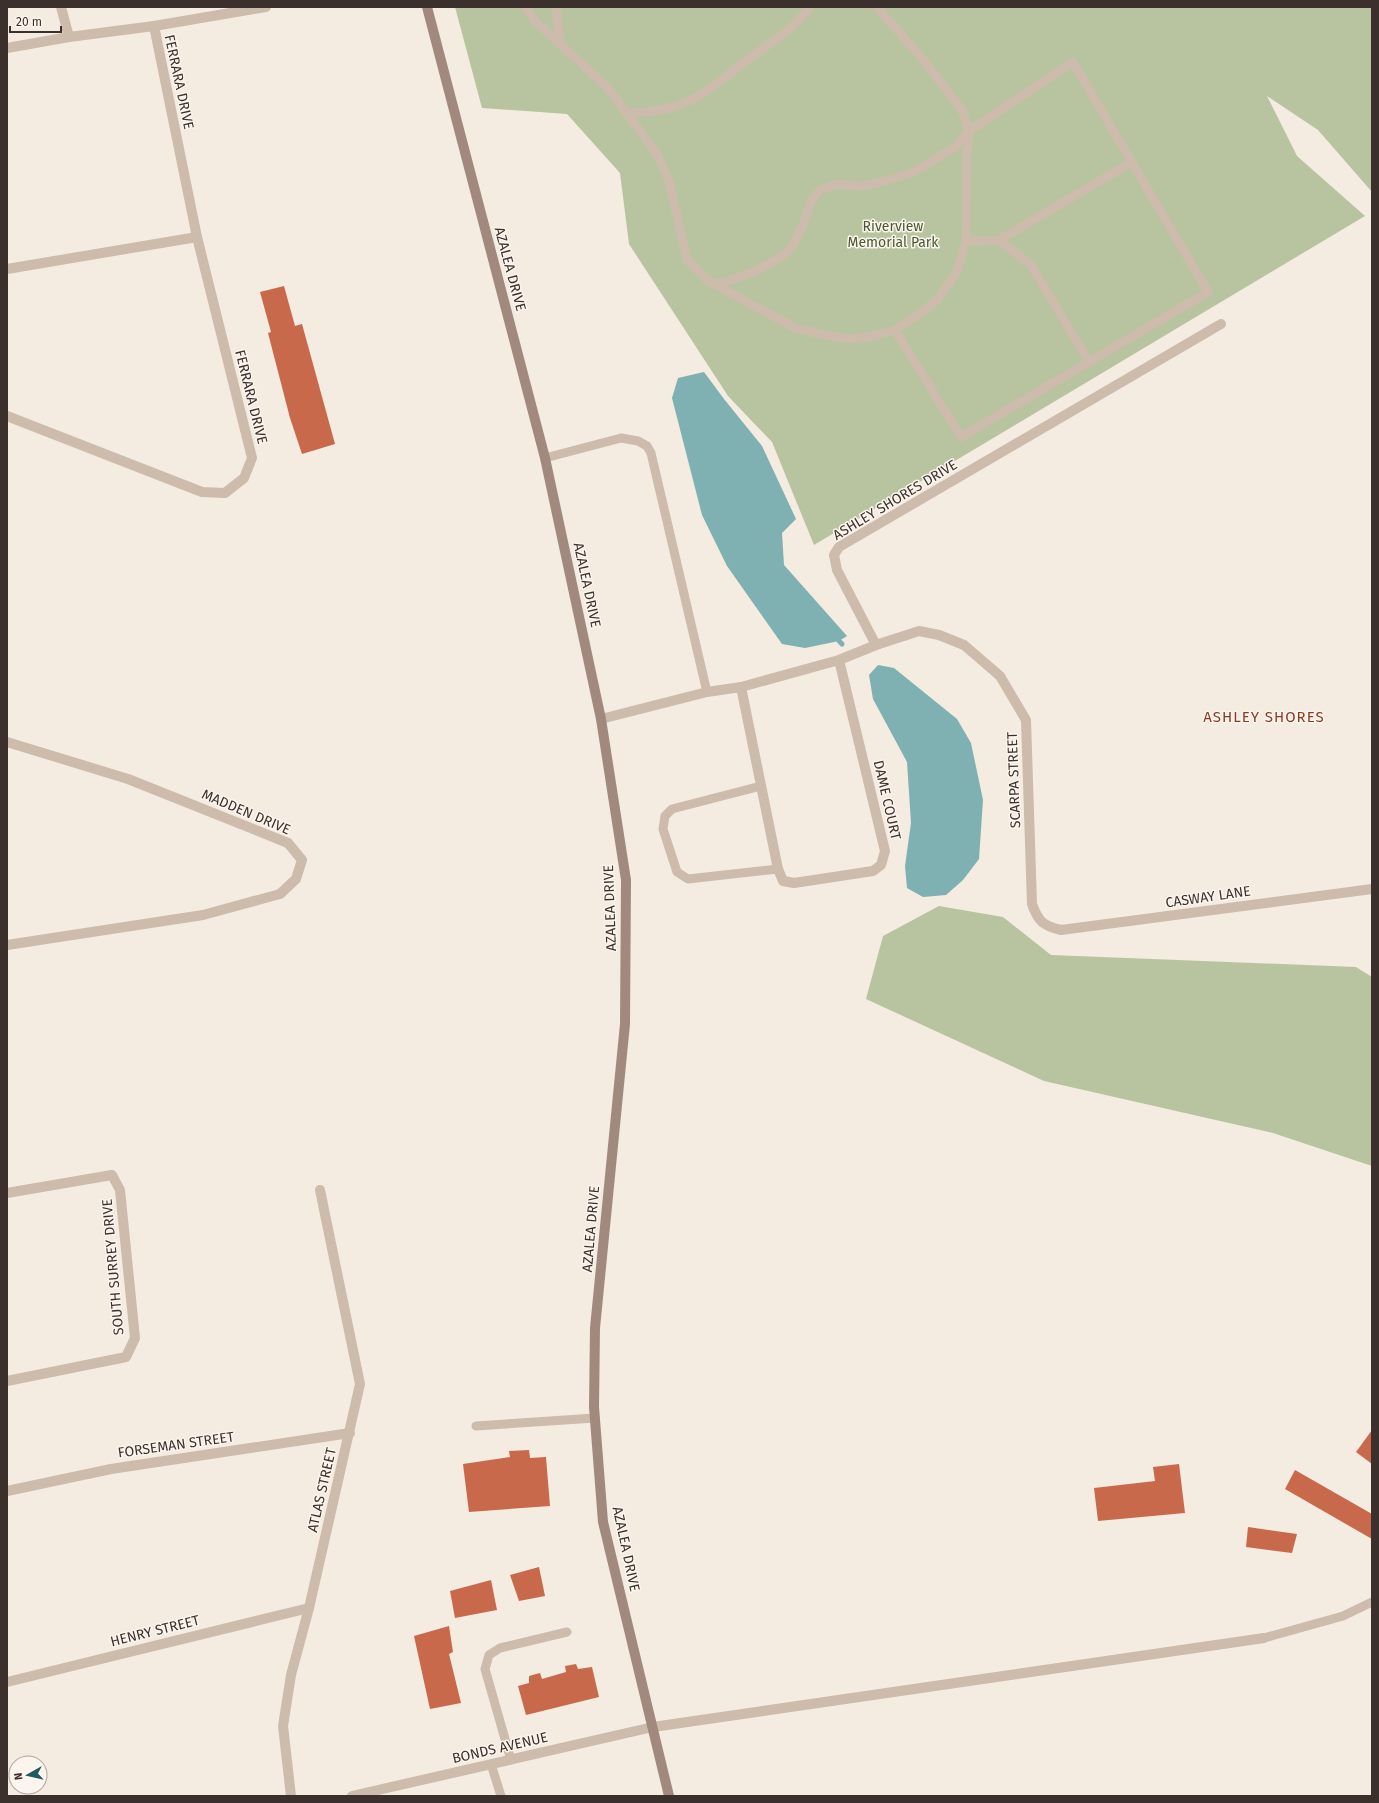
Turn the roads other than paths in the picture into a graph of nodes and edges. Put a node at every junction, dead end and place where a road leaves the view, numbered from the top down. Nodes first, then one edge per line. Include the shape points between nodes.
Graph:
1 (61, 7) edge
2 (266, 7) edge
3 (428, 7) edge
4 (525, 7) edge
5 (556, 7) edge
6 (810, 7) edge
7 (877, 7) edge
8 (154, 26) junction
9 (69, 37) junction
10 (560, 44) junction
11 (7, 48) edge
12 (628, 114) junction
13 (969, 131) junction
14 (1132, 162) junction
15 (197, 236) junction
16 (999, 240) junction
17 (966, 241) junction
18 (7, 269) edge
19 (714, 284) junction
20 (1222, 324) dead end
21 (895, 330) junction
22 (1089, 362) junction
23 (7, 416) edge
24 (545, 458) junction
25 (876, 645) junction
26 (839, 660) junction
27 (741, 687) junction
28 (707, 692) junction
29 (601, 719) junction
30 (7, 742) edge
31 (761, 786) junction
32 (778, 869) junction
33 (1372, 890) edge
34 (1048, 928) joint
35 (7, 945) edge
36 (320, 1190) dead end
37 (7, 1193) edge
38 (7, 1381) edge
39 (595, 1418) junction
40 (476, 1426) dead end
41 (350, 1433) junction
42 (7, 1491) edge
43 (1372, 1602) edge
44 (309, 1608) junction
45 (567, 1632) dead end
46 (1264, 1638) joint
47 (7, 1682) edge
48 (653, 1727) junction
49 (511, 1760) junction
50 (491, 1764) junction
51 (367, 1794) edge
52 (291, 1796) edge
53 (352, 1796) edge
54 (501, 1796) edge
55 (669, 1796) edge

1 - 9 street
2 - 8 street
3 - 24 street, AZALEA DRIVE
4 - 10 lane via 535,21
5 - 10 lane
6 - 12 lane via 801,19 779,38 697,97 659,111
7 - 13 lane via 925,62 962,110
8 - 9 street
8 - 15 street, FERRARA DRIVE
9 - 11 street
10 - 12 lane via 607,87
12 - 19 lane via 658,154 669,181 687,260
13 - 14 lane via 1074,62
13 - 17 lane
13 - 19 lane via 954,148 912,173 860,186 838,184 820,190 811,202 794,244 784,255 758,270
14 - 16 lane
14 - 22 lane via 1208,292
15 - 18 street
15 - 23 street, FERRARA DRIVE via 252,458 244,478 225,493 202,492
16 - 17 lane
16 - 22 lane via 1031,265
17 - 21 lane via 957,272 938,299
19 - 21 lane via 764,313 802,330 849,339
20 - 25 street, ASHLEY SHORES DRIVE via 839,548 834,555 837,570
21 - 22 lane via 961,437
24 - 28 lane via 621,438 638,441 647,446 651,453
24 - 29 street, AZALEA DRIVE
25 - 26 street
25 - 34 street, SCARPA STREET via 919,631 939,634 964,645 1000,676 1026,720 1032,904 1037,918
26 - 27 street
26 - 32 street, DAME COURT via 885,851 881,865 873,872 794,882 783,880
27 - 28 street
27 - 31 street
28 - 29 street
29 - 39 street, AZALEA DRIVE via 626,880 625,1024 595,1328
30 - 35 street, MADDEN DRIVE via 128,779 288,843 302,860 296,879 280,894 202,915
31 - 32 street
31 - 32 lane via 672,808 665,816 663,829 677,872 688,879
33 - 34 street, CASWAY LANE via 1061,930
36 - 41 street, ATLAS STREET via 360,1384
37 - 38 street, SOUTH SURREY DRIVE via 112,1175 120,1190 135,1338 126,1357
39 - 40 lane
39 - 48 street, AZALEA DRIVE via 603,1522
41 - 42 street, FORSEMAN STREET via 111,1469
41 - 44 street, ATLAS STREET
43 - 46 lane via 1343,1616
44 - 47 street, HENRY STREET
44 - 52 street, ATLAS STREET via 291,1675 283,1726
45 - 49 lane via 500,1648 490,1654 485,1669
46 - 48 street, BONDS AVENUE
48 - 49 street, BONDS AVENUE
48 - 55 street, AZALEA DRIVE
49 - 50 street, BONDS AVENUE
50 - 51 street, BONDS AVENUE
50 - 54 lane
51 - 53 street, BONDS AVENUE

